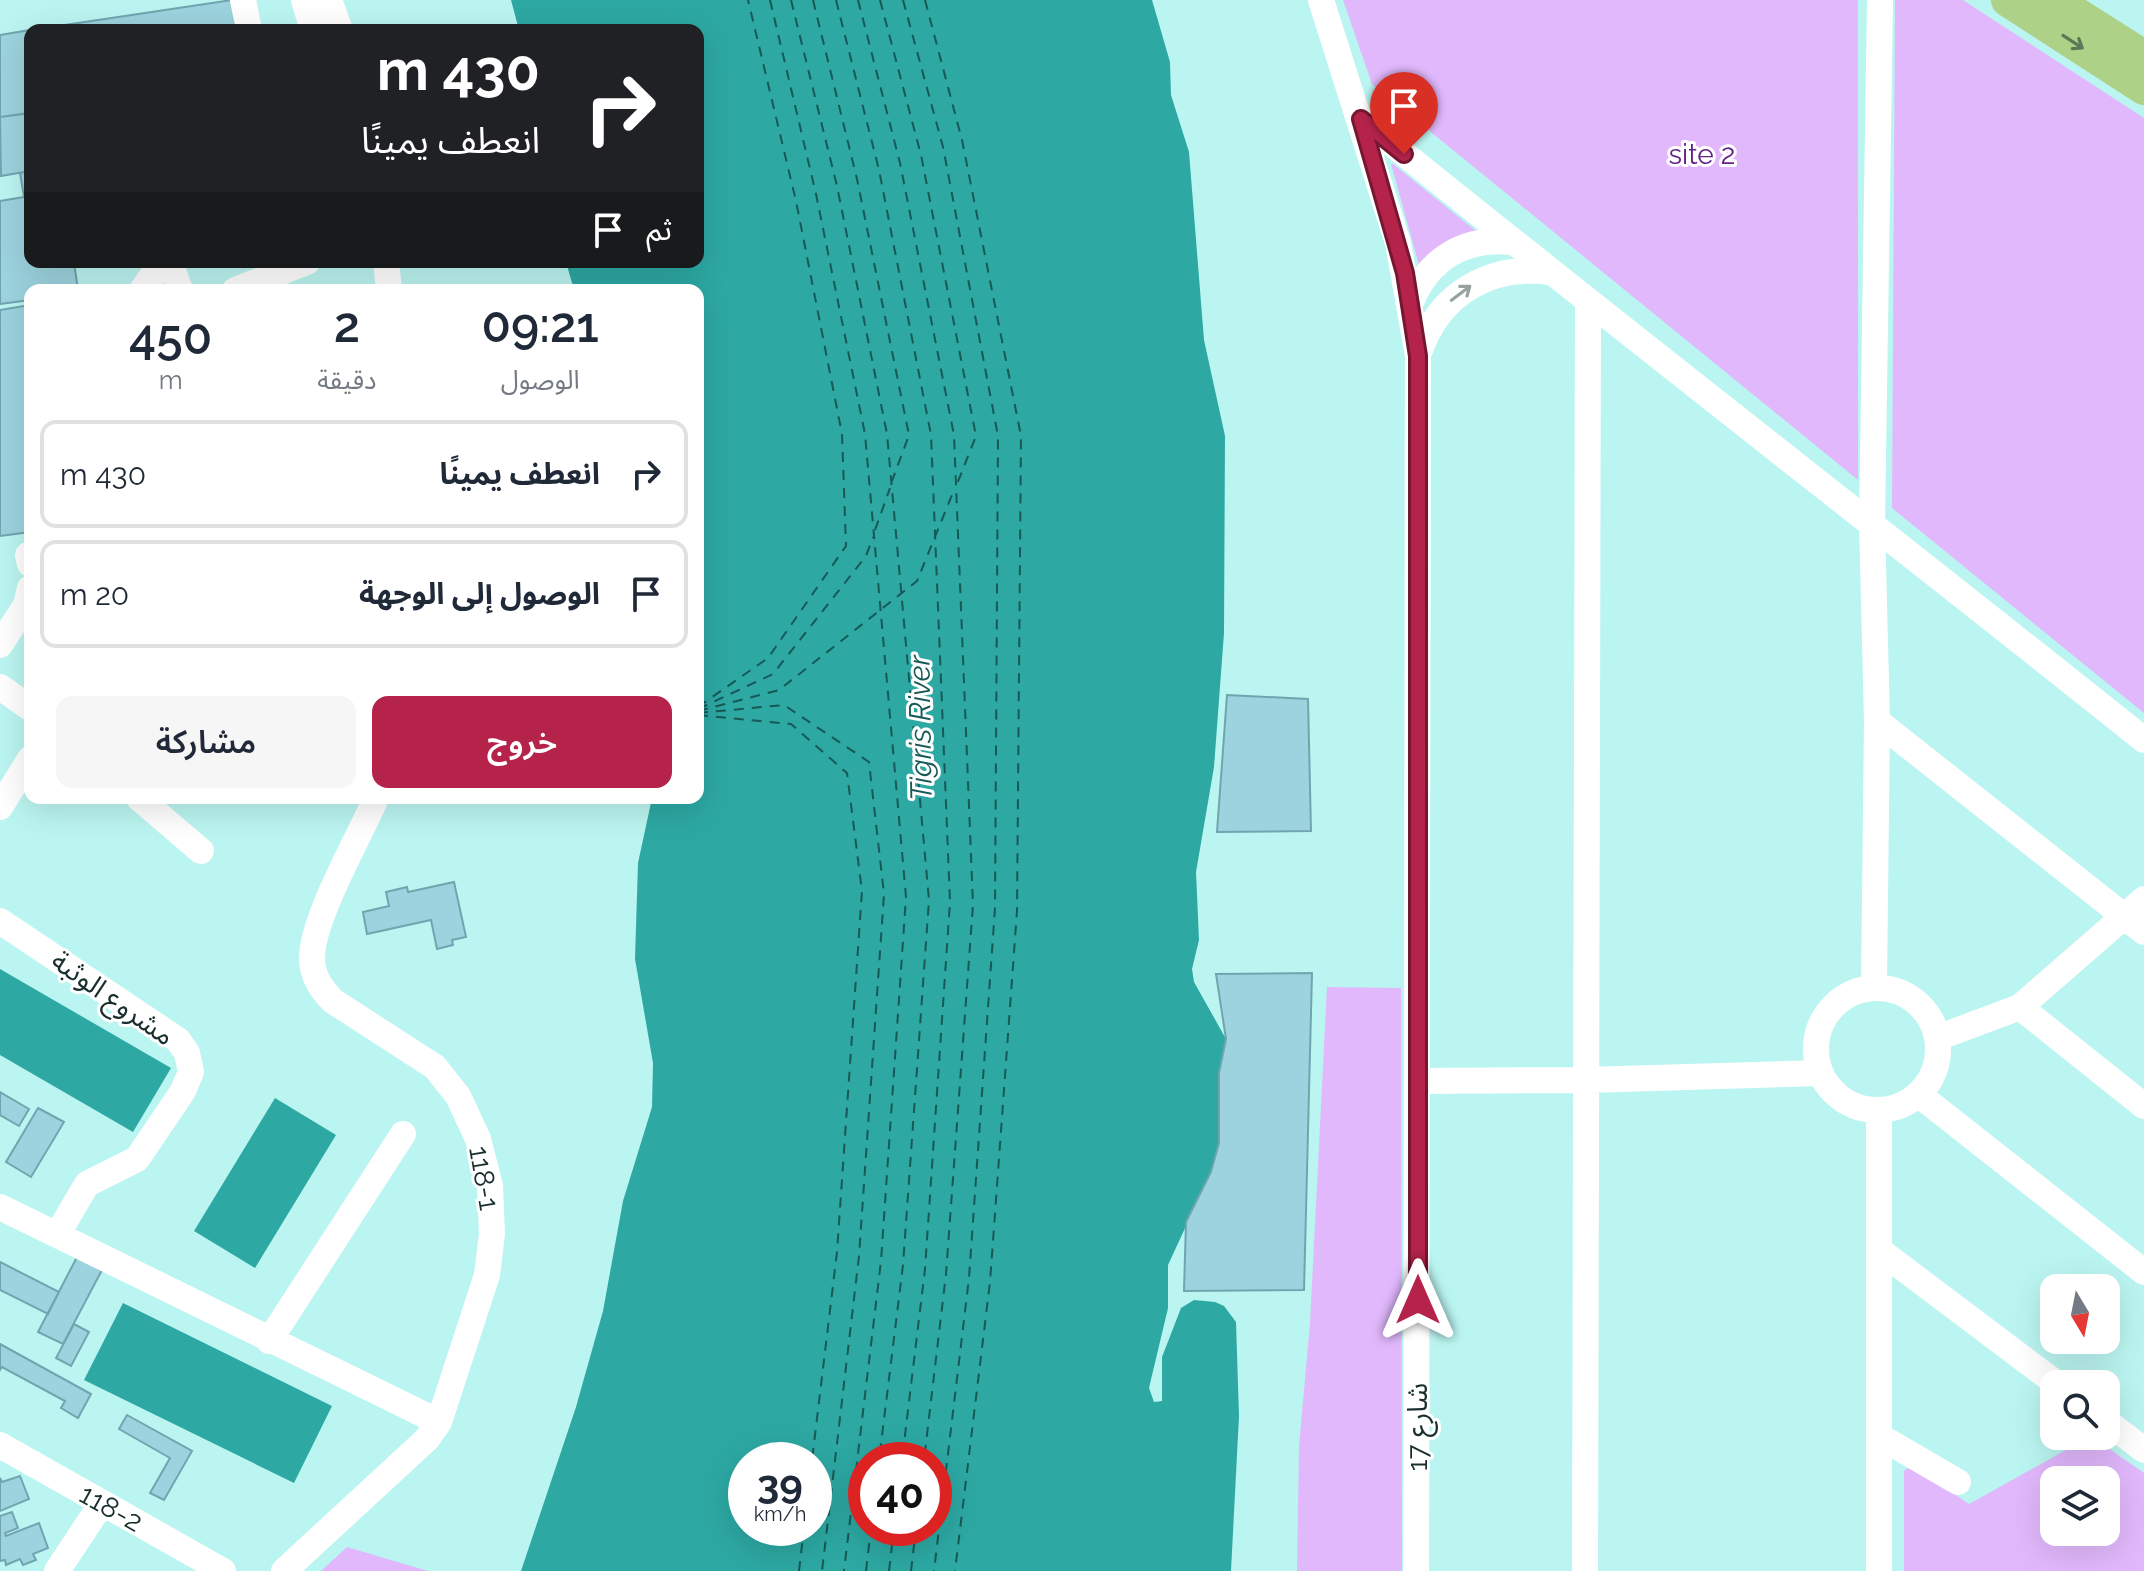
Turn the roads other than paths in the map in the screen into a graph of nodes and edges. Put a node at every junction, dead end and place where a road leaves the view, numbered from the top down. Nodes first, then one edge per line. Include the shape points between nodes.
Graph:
1 (243, 0) edge
2 (304, 0) edge
3 (329, 0) edge
4 (1321, 0) edge
5 (1880, 0) edge
6 (2008, 0) edge
7 (2054, 0) edge
8 (248, 24) edge
9 (311, 24) edge
10 (338, 24) edge
11 (2144, 57) edge
12 (2144, 88) edge
13 (1361, 119) junction
14 (1512, 242) junction
15 (292, 268) edge
16 (1551, 272) junction
17 (250, 284) edge
18 (1411, 302) junction
19 (1588, 303) junction
20 (1418, 356) junction
21 (1872, 522) junction
22 (24, 608) edge
23 (0, 645) edge
24 (0, 687) edge
25 (24, 704) edge
26 (1877, 721) junction
27 (2144, 740) edge
28 (24, 769) edge
29 (146, 804) edge
30 (373, 804) edge
31 (0, 807) edge
32 (201, 851) dead end
33 (2138, 917) edge
34 (0, 921) edge
35 (1874, 987) junction
36 (2020, 1007) junction
37 (1937, 1038) junction
38 (1820, 1073) junction
39 (1586, 1080) junction
40 (1419, 1081) junction
41 (1918, 1094) junction
42 (2144, 1106) edge
43 (1879, 1110) junction
44 (403, 1134) dead end
45 (0, 1207) edge
46 (57, 1235) junction
47 (1879, 1250) junction
48 (2144, 1272) edge
49 (269, 1341) junction
50 (2040, 1371) edge
51 (439, 1422) junction
52 (2120, 1432) edge
53 (1879, 1436) junction
54 (0, 1445) edge
55 (2144, 1450) edge
56 (1958, 1482) dead end
57 (102, 1503) junction
58 (57, 1571) edge
59 (223, 1571) edge
60 (284, 1571) edge
61 (1416, 1571) edge
62 (1585, 1571) edge
63 (1879, 1571) edge

1 - 8 street
2 - 9 street
3 - 10 street
4 - 13 street, شارع 17
5 - 21 street
6 -> 12 main road
7 - 11 main road
13 - 14 street
13 - 18 street, شارع 17
14 - 16 street
14 - 18 street via 1480,241 1450,252 1426,274
15 - 17 street
16 - 19 street
20 -> 16 street via 1433,320 1459,292 1494,274
18 - 20 street, شارع 17
19 - 21 street
19 - 39 street
20 - 40 street, شارع 17
21 - 26 street
21 - 27 street
22 - 23 street
24 - 25 street
26 - 33 street
26 - 35 street
28 - 31 street
29 - 32 street
30 - 51 street, 118-1 via 317,931 313,965 321,989 333,1001 435,1067 458,1096 478,1139 490,1186 487,1275
33 - 36 street
34 - 46 street, مشروع الوثبة via 178,1040 191,1072 137,1159 87,1184
35 - 37 street via 1915,1001 1930,1018
35 - 38 street via 1838,1001 1825,1016 1816,1044
36 - 37 street
36 - 42 street
37 - 41 street via 1937,1059
38 - 39 street
38 - 43 street via 1834,1093 1855,1106
39 - 40 street
39 - 62 street
40 - 61 street, شارع 17
41 - 43 street
41 - 48 street
43 - 47 street
44 - 49 street
45 - 46 street
46 - 49 street
47 - 50 street
47 - 53 street
49 - 51 street
51 - 60 street, 118-1
52 - 55 street
53 - 56 street
53 - 63 street
54 - 57 street, 118-2
57 - 58 street
57 - 59 street, 118-2

